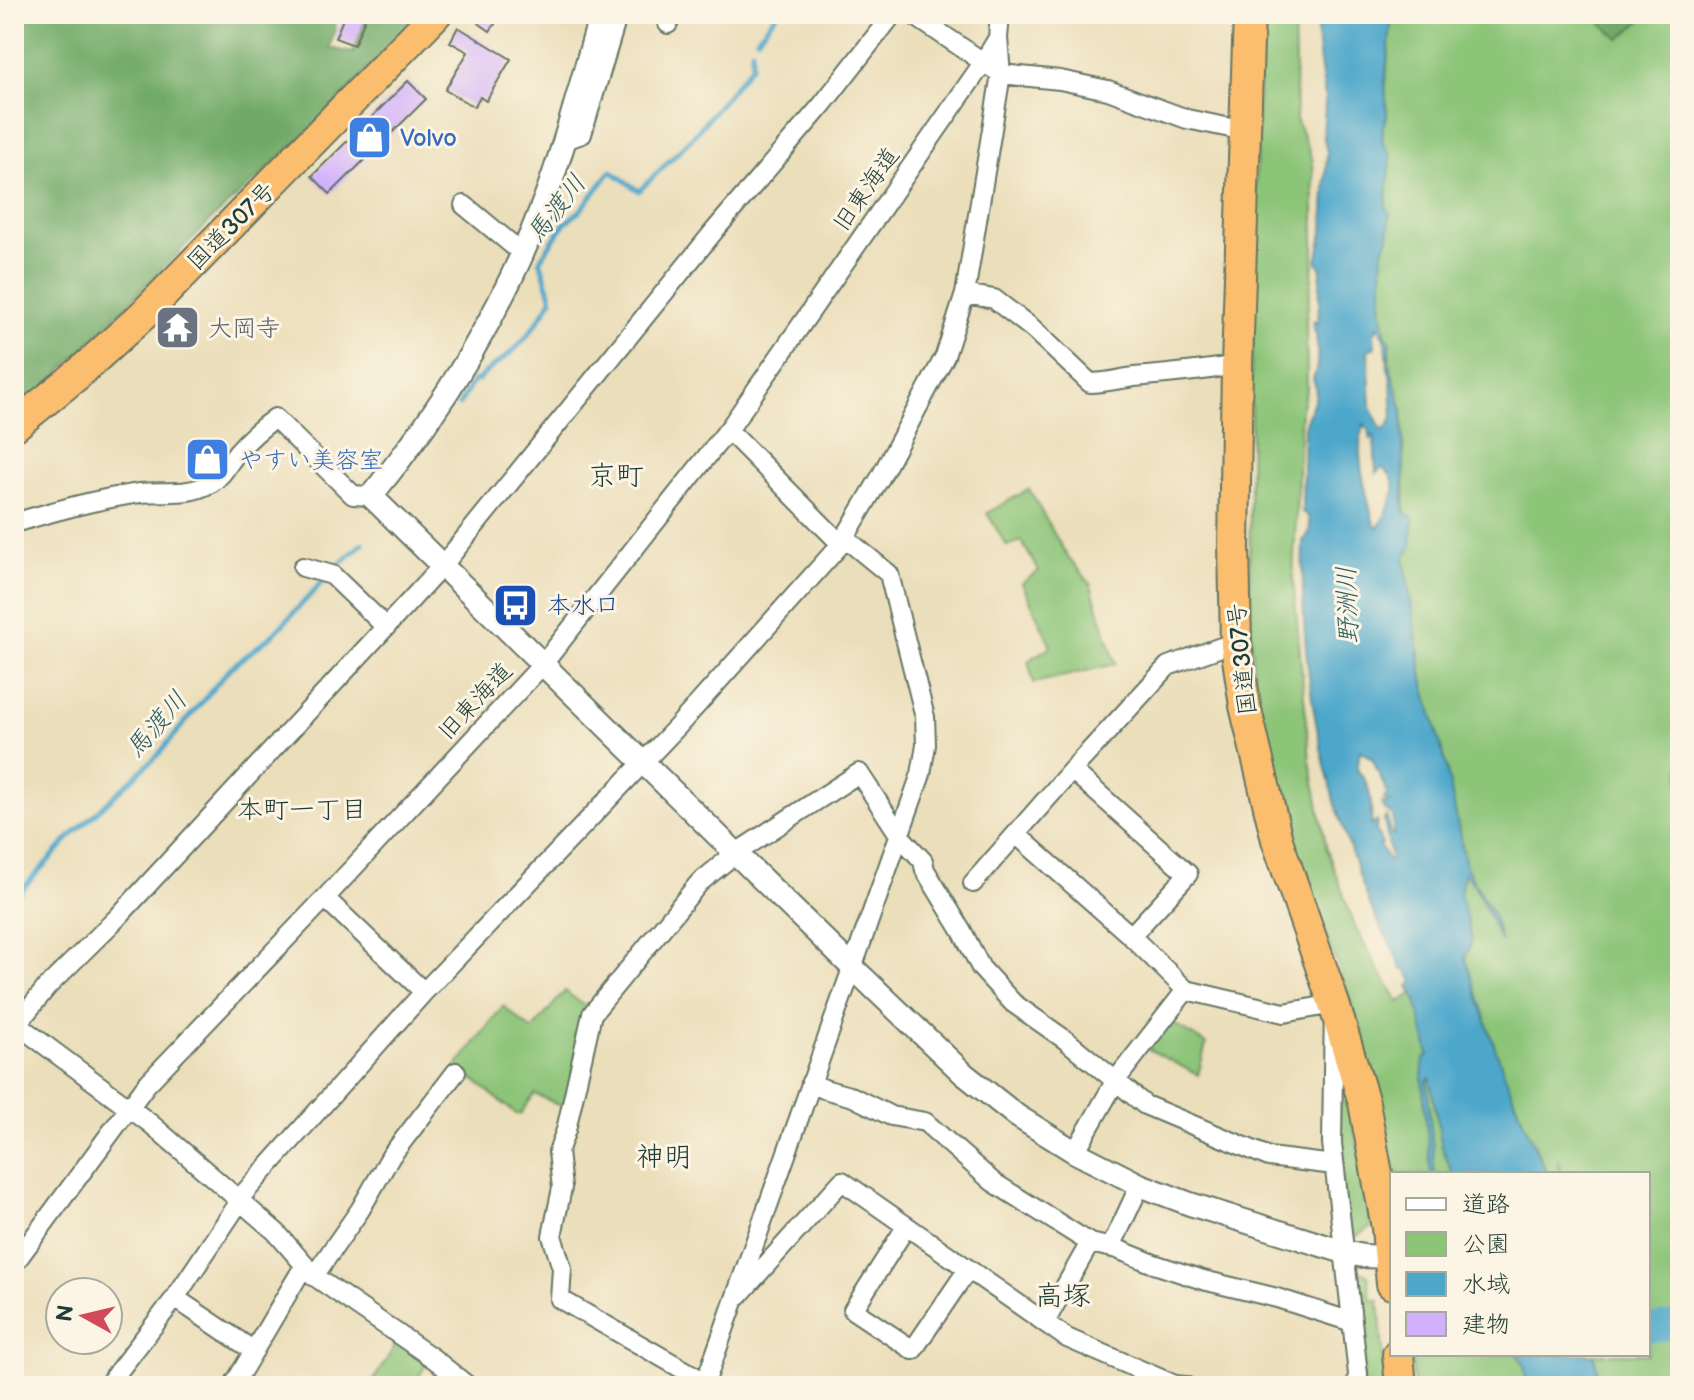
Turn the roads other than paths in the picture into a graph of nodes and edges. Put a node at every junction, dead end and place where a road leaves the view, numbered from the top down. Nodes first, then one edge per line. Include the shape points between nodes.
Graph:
1 (436, 14) edge
2 (601, 14) edge
3 (618, 14) edge
4 (893, 14) edge
5 (912, 14) edge
6 (1000, 14) edge
7 (1249, 14) edge
8 (998, 38) junction
9 (983, 63) junction
10 (1001, 74) junction
11 (1245, 131) junction
12 (565, 140) junction
13 (464, 205) dead end
14 (522, 253) junction
15 (965, 294) junction
16 (1237, 365) junction
17 (14, 426) edge
18 (728, 430) junction
19 (371, 496) junction
20 (14, 523) edge
21 (843, 541) junction
22 (443, 565) junction
23 (303, 567) dead end
24 (386, 627) junction
25 (1236, 645) junction
26 (543, 664) junction
27 (644, 762) junction
28 (1072, 770) junction
29 (1016, 834) junction
30 (900, 836) junction
31 (736, 853) junction
32 (973, 883) dead end
33 (325, 898) junction
34 (1131, 936) junction
35 (852, 967) junction
36 (1186, 990) junction
37 (424, 992) junction
38 (1334, 1004) junction
39 (15, 1025) edge
40 (456, 1072) dead end
41 (1116, 1080) junction
42 (811, 1082) junction
43 (128, 1106) junction
44 (1075, 1152) junction
45 (1334, 1165) junction
46 (1140, 1185) junction
47 (239, 1200) junction
48 (906, 1227) junction
49 (1090, 1243) junction
50 (1111, 1247) junction
51 (1344, 1252) junction
52 (1390, 1260) edge
53 (14, 1264) edge
54 (968, 1269) junction
55 (1390, 1270) edge
56 (309, 1271) junction
57 (175, 1298) junction
58 (734, 1302) junction
59 (1045, 1322) junction
60 (1352, 1322) junction
61 (254, 1351) junction
62 (1398, 1356) edge
63 (705, 1384) edge
64 (107, 1386) edge
65 (233, 1386) edge
66 (468, 1386) edge
67 (1186, 1386) edge
68 (1357, 1386) edge
69 (1401, 1386) edge

1 - 17 highway, 国道307号 via 143,315
2 - 12 street
3 - 12 street via 582,134
4 - 22 street
5 - 9 street
6 - 8 street, 旧東海道
7 - 11 highway, 国道307号
8 - 9 street, 旧東海道
8 - 10 street
9 - 10 street
9 - 18 street, 旧東海道
10 - 11 street via 1108,90 1187,119
10 - 15 street
11 - 16 highway, 国道307号
12 - 14 street
13 - 14 street
14 - 19 street via 446,393
15 - 16 street via 994,299 1090,383
15 - 21 street via 945,356
16 - 25 highway, 国道307号
18 - 21 street
18 - 26 street, 旧東海道
19 - 20 street via 353,495 275,418 203,487 183,494 108,499
19 - 22 street
21 - 27 street
21 - 30 street via 889,574 925,717 921,774
22 - 24 street
22 - 26 street
23 - 24 street via 327,574
24 - 39 street
25 - 28 street via 1168,666
25 - 38 highway, 国道307号 via 1277,840
26 - 27 street
26 - 33 street, 旧東海道
27 - 31 street
27 - 37 street
28 - 29 street
28 - 34 street via 1188,874
29 - 32 street
29 - 34 street
30 - 31 street via 859,773
30 - 35 street
30 - 41 street via 923,861 981,968 1024,1013
31 - 35 street
31 - 63 street via 690,892 592,1014 558,1152 562,1188 552,1236 562,1268 560,1299
33 - 37 street
33 - 43 street, 旧東海道
34 - 36 street
35 - 42 street
35 - 44 street via 964,1074
36 - 38 street via 1284,1013
36 - 41 street
37 - 47 street
38 - 45 street
38 - 52 highway, 国道307号 via 1364,1103
39 - 43 street
40 - 56 street via 391,1156 360,1210
41 - 44 street
41 - 45 street via 1145,1105 1269,1157
42 - 49 street via 891,1116 925,1122 993,1182
42 - 58 street
43 - 47 street
43 - 53 street, 旧東海道
44 - 46 street
45 - 51 street
46 - 50 street
46 - 51 street
47 - 56 street
47 - 57 street
48 - 54 street
48 - 54 street via 853,1310 913,1350
48 - 58 street via 842,1181
49 - 50 street
49 - 59 street
50 - 60 street via 1193,1277
51 - 55 street
51 - 60 street
54 - 59 street
56 - 61 street
56 - 66 street
57 - 61 street
57 - 64 street
58 - 63 street
59 - 67 street via 1067,1338
60 - 68 street
61 - 65 street
62 - 69 highway

